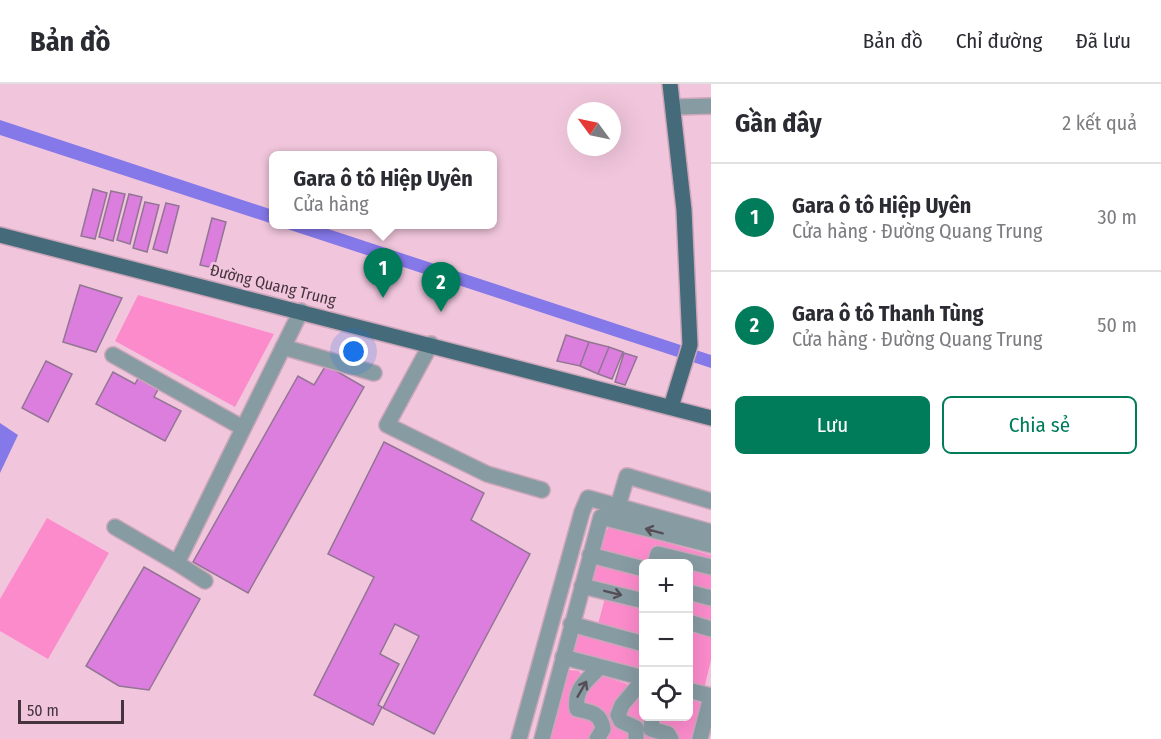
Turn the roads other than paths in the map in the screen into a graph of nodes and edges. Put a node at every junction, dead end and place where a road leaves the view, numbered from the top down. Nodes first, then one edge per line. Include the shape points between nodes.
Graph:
1 (670, 84) edge
2 (711, 106) edge
3 (673, 107) junction
4 (0, 235) edge
5 (301, 311) junction
6 (431, 344) junction
7 (283, 347) junction
8 (113, 355) dead end
9 (374, 374) dead end
10 (671, 406) junction
11 (711, 418) edge
12 (243, 428) junction
13 (542, 490) dead end
14 (711, 501) edge
15 (618, 506) junction
16 (115, 527) dead end
17 (711, 532) edge
18 (711, 545) edge
19 (590, 555) junction
20 (656, 559) edge
21 (678, 559) edge
22 (177, 563) junction
23 (693, 563) edge
24 (711, 567) edge
25 (639, 568) edge
26 (205, 581) dead end
27 (582, 586) junction
28 (693, 593) edge
29 (711, 598) edge
30 (639, 600) edge
31 (571, 624) junction
32 (693, 624) edge
33 (711, 629) edge
34 (639, 643) edge
35 (563, 657) junction
36 (600, 667) junction
37 (639, 678) edge
38 (639, 685) edge
39 (693, 691) edge
40 (711, 696) edge
41 (652, 721) edge
42 (519, 739) edge
43 (542, 739) edge
44 (597, 739) edge
45 (636, 739) edge
46 (671, 739) edge
47 (700, 739) edge

1 - 3 main road
2 - 3 street
3 - 10 main road via 684,210 690,345
4 - 5 main road, Đường Quang Trung
5 - 6 main road, Đường Quang Trung
5 - 7 street
6 - 10 main road, Đường Quang Trung
6 - 13 street via 387,425 487,474
7 - 9 street
7 - 12 street
8 - 12 street
10 - 11 main road, Đường Quang Trung
12 - 22 street
14 - 15 street via 627,476
15 - 17 street
15 - 42 street via 588,498 582,512
16 - 22 street
18 -> 19 street via 602,517
19 - 25 street
19 - 27 street
20 - 21 street via 658,554
22 - 26 street
23 - 24 street
27 -> 30 street
27 - 31 street
28 - 29 street
31 - 34 street
31 - 35 street
32 - 33 street
35 - 36 street
35 - 43 street
36 - 37 street
44 -> 36 street via 603,729 602,721 596,714 577,709 576,701 583,683
38 - 45 street via 618,715 621,721 636,728
39 - 40 street
40 - 47 street
41 - 46 street via 654,732 668,734

